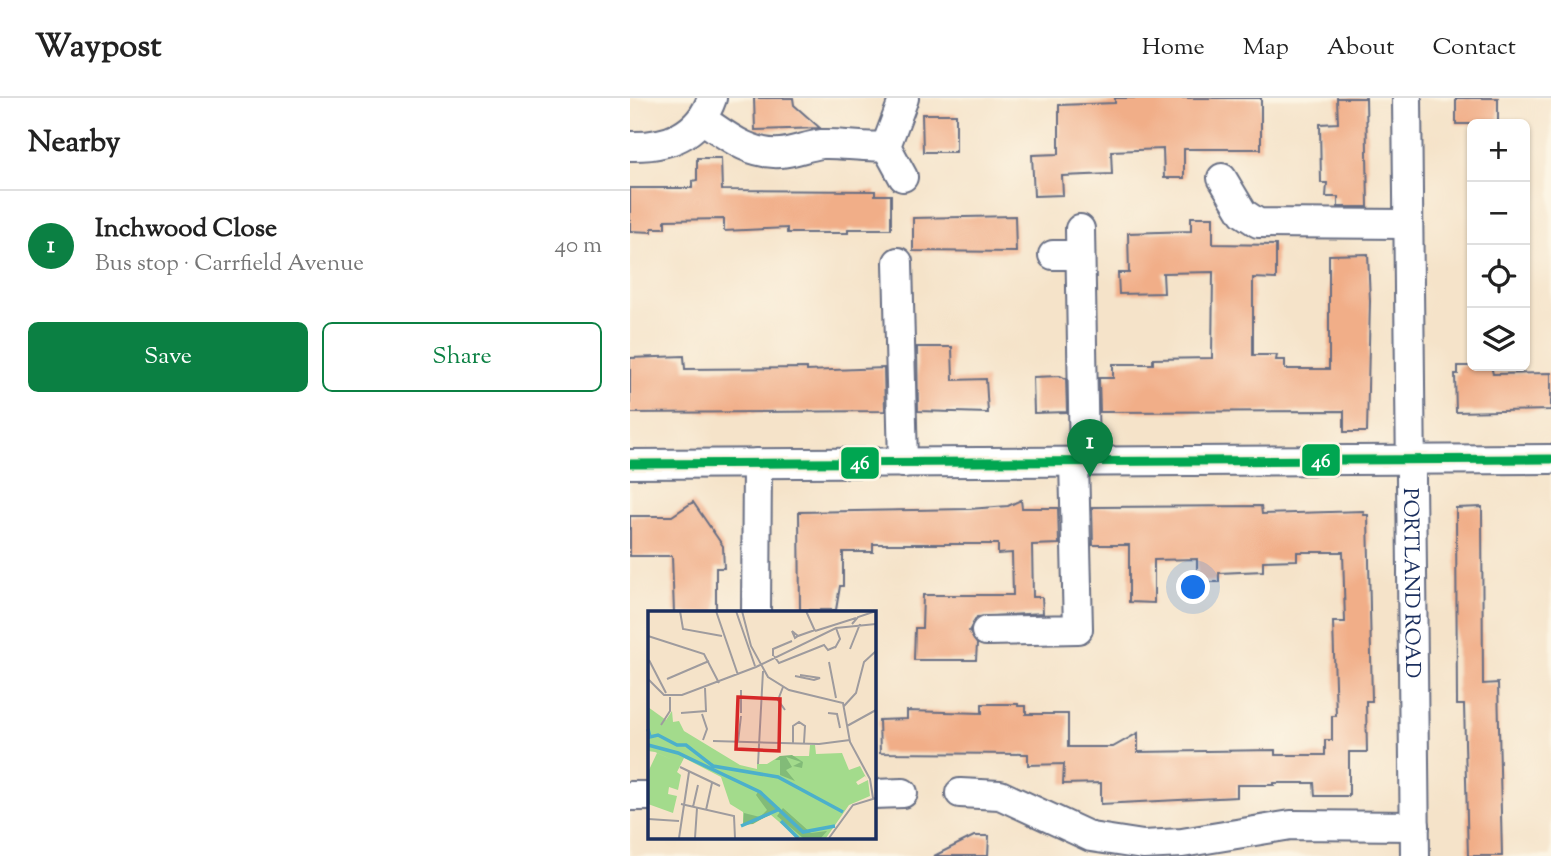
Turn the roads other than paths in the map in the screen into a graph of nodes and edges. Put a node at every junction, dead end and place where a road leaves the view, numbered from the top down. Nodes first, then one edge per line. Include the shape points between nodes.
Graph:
1 (1407, 98) edge
2 (903, 102) edge
3 (707, 108) edge
4 (630, 146) edge
5 (886, 146) junction
6 (903, 177) dead end
7 (1222, 178) dead end
8 (1408, 224) junction
9 (1071, 246) dead end
10 (898, 262) dead end
11 (1409, 459) junction
12 (1551, 459) edge
13 (1079, 461) junction
14 (757, 463) junction
15 (903, 463) junction
16 (630, 464) edge
17 (757, 611) edge
18 (986, 631) dead end
19 (903, 793) dead end
20 (960, 793) dead end
21 (875, 794) edge
22 (630, 796) edge
23 (648, 796) edge
24 (1415, 826) junction
25 (1415, 856) edge

1 - 8 street, PORTLAND ROAD
2 - 5 street
3 - 4 street via 679,138 653,147
3 - 5 street via 746,147 762,152 823,144
5 - 6 street
7 - 8 street via 1243,213 1258,223
8 - 11 street, PORTLAND ROAD
9 - 13 street
10 - 15 street
11 - 12 street
11 - 13 street
11 - 24 street, PORTLAND ROAD
13 - 15 street
13 - 18 street via 1078,629
14 - 15 street
14 - 16 street
14 - 17 street
19 - 21 street
20 - 24 street via 1000,795 1091,837 1143,845 1291,825
22 - 23 street
24 - 25 street, PORTLAND ROAD

